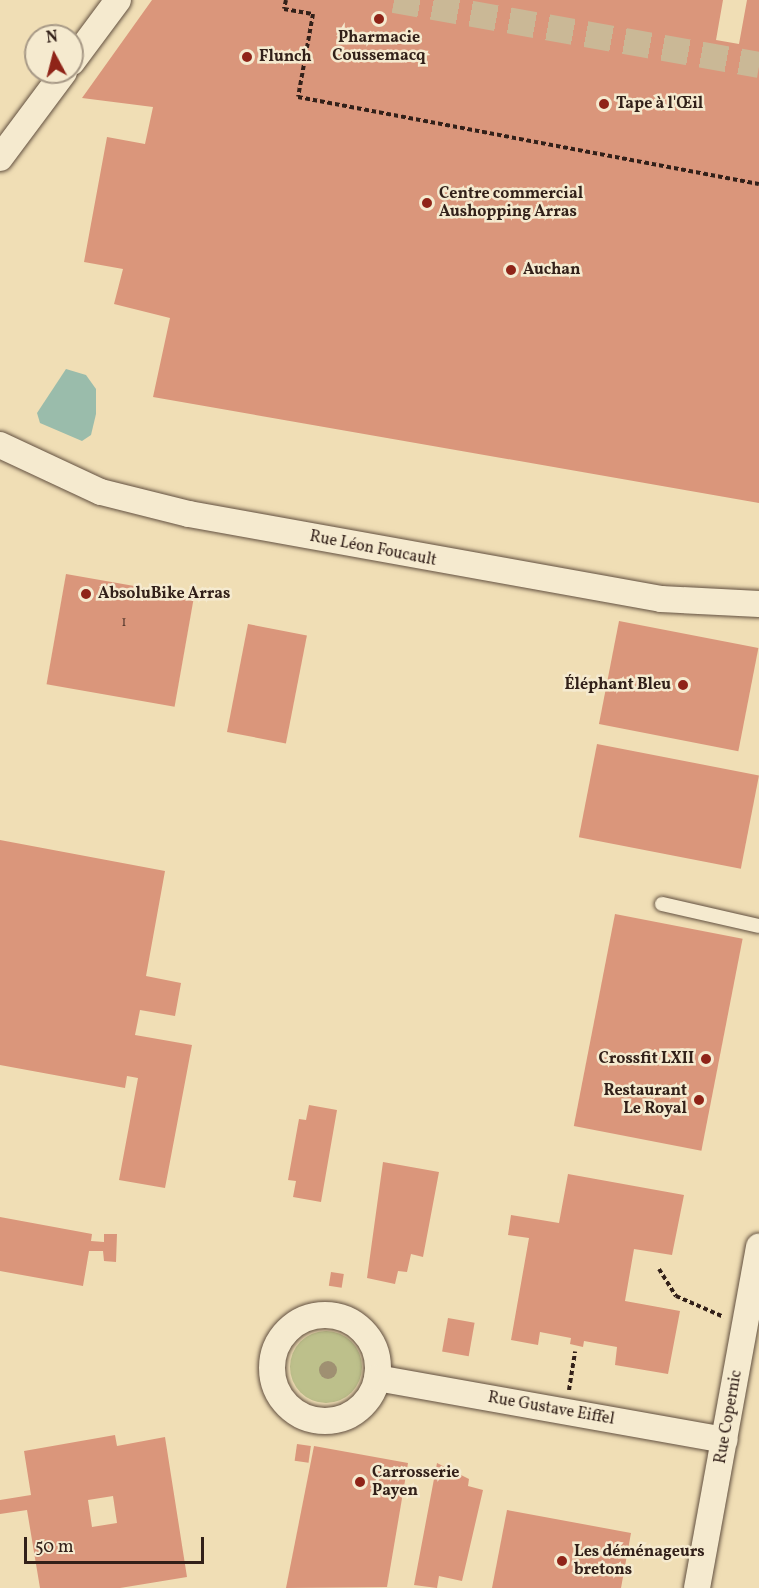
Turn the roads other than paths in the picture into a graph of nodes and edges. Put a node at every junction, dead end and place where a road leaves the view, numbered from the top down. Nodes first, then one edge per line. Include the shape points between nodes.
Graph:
1 (118, 0) edge
2 (84, 46) edge
3 (55, 84) edge
4 (0, 158) edge
5 (0, 445) edge
6 (759, 604) edge
7 (662, 904) dead end
8 (759, 926) edge
9 (759, 1247) edge
10 (377, 1378) junction
11 (725, 1440) junction
12 (697, 1588) edge

1 - 2 street
3 - 4 street
5 - 6 street, Rue Léon Foucault via 101,492 189,514 661,599
7 - 8 lane
9 - 11 street, Rue Copernic
10 - 10 street via 377,1355 367,1335 349,1320 327,1315 295,1324 279,1341 272,1362 279,1395 294,1412 316,1421 339,1419 360,1408
10 - 11 street, Rue Gustave Eiffel
11 - 12 street, Rue Copernic

